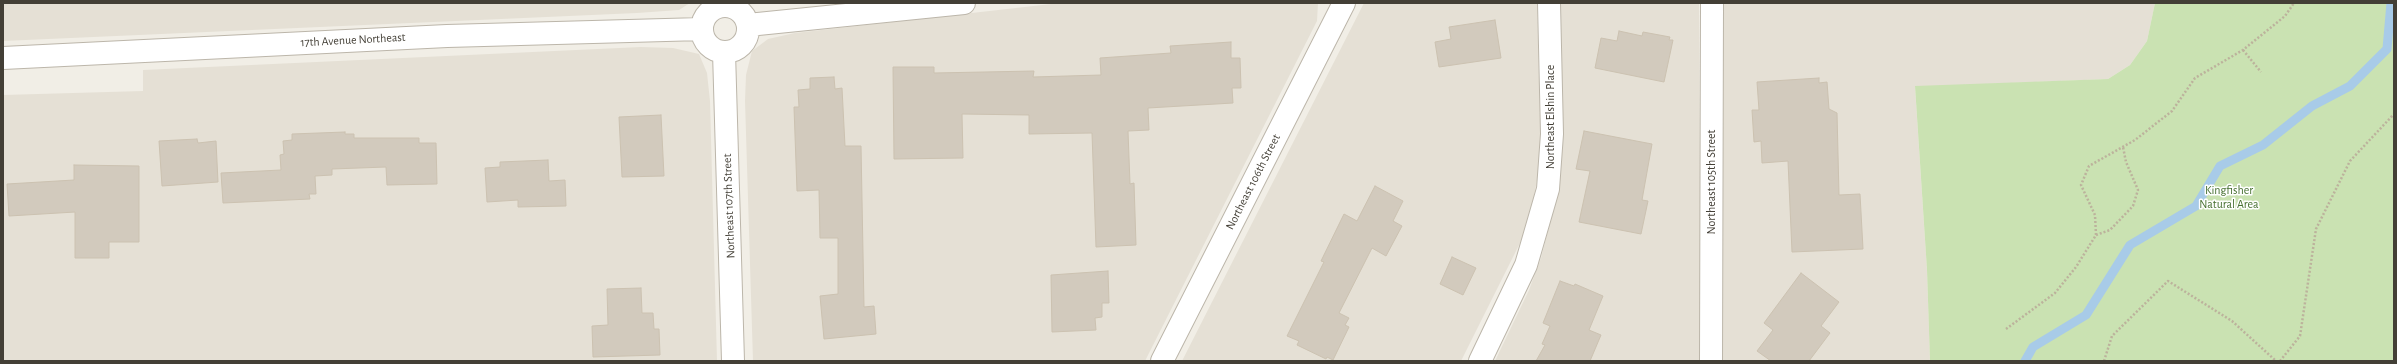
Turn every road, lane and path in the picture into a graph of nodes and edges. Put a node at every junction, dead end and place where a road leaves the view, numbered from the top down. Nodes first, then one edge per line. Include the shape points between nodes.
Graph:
1 (964, 3) edge
2 (1344, 3) edge
3 (1549, 3) edge
4 (1712, 3) edge
5 (2294, 3) edge
6 (723, 5) edge
7 (748, 25) junction
8 (702, 29) junction
9 (2243, 50) junction
10 (724, 52) junction
11 (3, 58) edge
12 (2262, 72) dead end
13 (2394, 114) edge
14 (2123, 147) junction
15 (2096, 235) junction
16 (2006, 329) dead end
17 (733, 361) edge
18 (1162, 361) edge
19 (1480, 361) edge
20 (1711, 361) edge
21 (2104, 361) edge
22 (2276, 361) edge
23 (2280, 361) edge

1 - 7 street
2 - 18 street, Northeast 106th Street
3 - 19 street, Northeast Elshin Place via 1552,134 1548,189 1526,265
4 - 20 street, Northeast 105th Street
5 - 9 path via 2285,16
6 - 7 street via 740,12
6 - 8 street via 711,11
7 - 10 street via 748,32 741,45
8 - 10 street via 709,46
8 - 11 street, 17th Avenue Northeast via 447,36
9 - 12 path
9 - 14 path via 2195,78 2172,111
10 - 17 street, Northeast 107th Street
13 - 23 path via 2350,161 2316,229 2300,336
14 - 15 path via 2126,162 2138,190 2133,206 2110,230
14 - 15 path via 2089,166 2081,185 2095,214
15 - 16 path via 2076,267 2055,293
21 - 22 path via 2112,336 2168,281 2232,321

